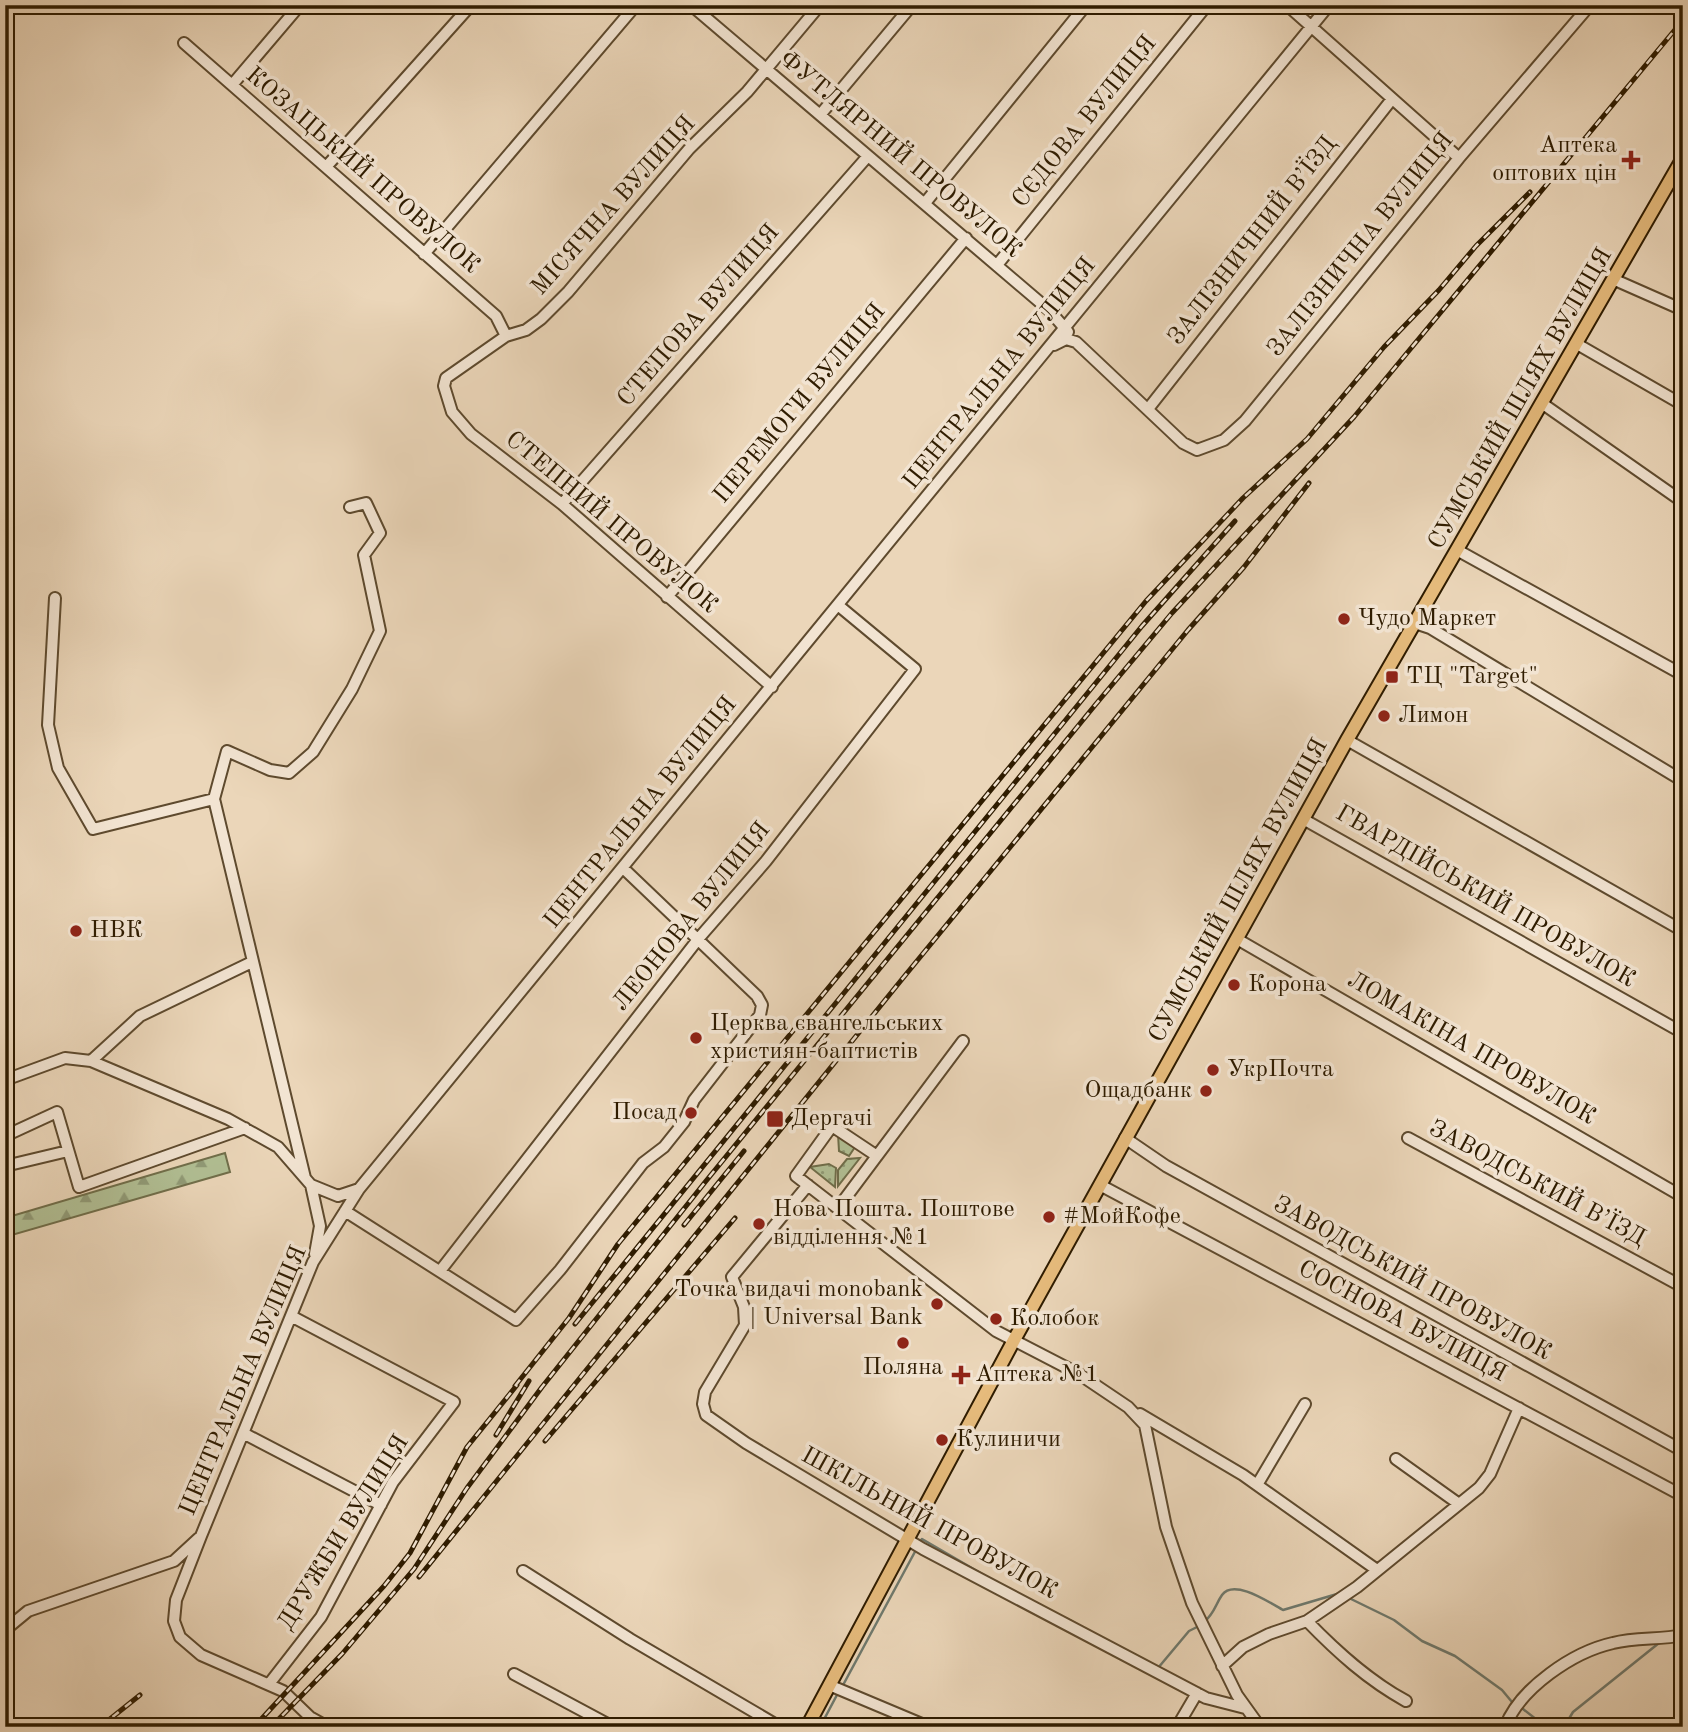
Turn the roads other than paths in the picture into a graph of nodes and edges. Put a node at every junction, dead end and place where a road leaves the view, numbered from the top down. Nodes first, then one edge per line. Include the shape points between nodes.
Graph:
1 (300, 5) edge
2 (471, 5) edge
3 (636, 5) edge
4 (820, 5) edge
5 (912, 5) edge
6 (1086, 5) edge
7 (1207, 5) edge
8 (1287, 5) edge
9 (1329, 5) edge
10 (1590, 5) edge
11 (698, 7) edge
12 (1311, 26) junction
13 (184, 43) dead end
14 (765, 69) junction
15 (232, 85) junction
16 (1392, 99) junction
17 (820, 115) junction
18 (868, 156) junction
19 (1459, 158) junction
20 (1683, 158) edge
21 (326, 167) junction
22 (925, 203) junction
23 (966, 238) junction
24 (424, 254) junction
25 (997, 265) junction
26 (1615, 280) junction
27 (1683, 310) edge
28 (1064, 326) junction
29 (506, 336) junction
30 (1076, 342) junction
31 (1577, 344) junction
32 (1054, 345) junction
33 (446, 378) joint
34 (1543, 404) junction
35 (1683, 405) edge
36 (1148, 409) junction
37 (1683, 502) edge
38 (562, 504) junction
39 (350, 507) dead end
40 (1457, 550) junction
41 (55, 597) dead end
42 (667, 597) junction
43 (839, 606) junction
44 (1415, 623) junction
45 (1683, 676) edge
46 (772, 687) junction
47 (1347, 740) junction
48 (1683, 781) edge
49 (214, 799) junction
50 (1303, 819) junction
51 (623, 868) junction
52 (1683, 931) edge
53 (699, 938) junction
54 (1237, 939) junction
55 (252, 962) junction
56 (1683, 1033) edge
57 (963, 1041) dead end
58 (91, 1061) junction
59 (5, 1080) edge
60 (245, 1128) junction
61 (5, 1136) edge
62 (1125, 1138) junction
63 (1408, 1138) dead end
64 (68, 1151) junction
65 (877, 1156) junction
66 (5, 1167) edge
67 (308, 1182) junction
68 (808, 1185) junction
69 (1100, 1185) junction
70 (359, 1189) junction
71 (1683, 1197) edge
72 (838, 1208) junction
73 (345, 1211) junction
74 (313, 1262) junction
75 (440, 1271) junction
76 (1683, 1287) edge
77 (291, 1316) junction
78 (1014, 1340) junction
79 (1306, 1404) dead end
80 (1128, 1407) junction
81 (1519, 1408) junction
82 (243, 1433) junction
83 (1683, 1451) edge
84 (1396, 1459) dead end
85 (1257, 1485) junction
86 (1683, 1496) edge
87 (1459, 1504) junction
88 (381, 1505) junction
89 (201, 1536) junction
90 (907, 1539) junction
91 (1377, 1570) junction
92 (523, 1572) dead end
93 (1307, 1621) junction
94 (5, 1630) edge
95 (1683, 1635) edge
96 (1222, 1667) junction
97 (514, 1674) dead end
98 (269, 1685) junction
99 (829, 1685) junction
100 (1197, 1693) junction
101 (1406, 1701) dead end
102 (1245, 1708) junction
103 (328, 1727) edge
104 (613, 1727) edge
105 (780, 1727) edge
106 (807, 1727) edge
107 (929, 1727) edge
108 (1177, 1727) edge
109 (1260, 1727) edge
110 (1505, 1727) edge

1 - 15 street
2 - 21 street
3 - 24 street
4 - 14 street, МІСЯЧНА ВУЛИЦЯ
5 - 17 street
6 - 22 street
7 - 25 street, СЄДОВА ВУЛИЦЯ
8 - 12 street
9 - 12 street, ЦЕНТРАЛЬНА ВУЛИЦЯ
10 - 19 street, ЗАЛІЗНИЧНА ВУЛИЦЯ
11 - 14 street, ФУТЛЯРНИЙ ПРОВУЛОК
12 - 16 street
12 - 28 street, ЦЕНТРАЛЬНА ВУЛИЦЯ
13 - 15 street, КОЗАЦЬКИЙ ПРОВУЛОК
14 - 17 street, ФУТЛЯРНИЙ ПРОВУЛОК
14 - 29 street, МІСЯЧНА ВУЛИЦЯ via 689,149 568,292 526,330
15 - 21 street, КОЗАЦЬКИЙ ПРОВУЛОК
16 - 19 street
16 - 36 street, ЗАЛІЗНИЧНИЙ В’ЇЗД
17 - 18 street, ФУТЛЯРНИЙ ПРОВУЛОК
18 - 22 street, ФУТЛЯРНИЙ ПРОВУЛОК
18 - 38 street, СТЕПОВА ВУЛИЦЯ
19 - 36 street, ЗАЛІЗНИЧНА ВУЛИЦЯ via 1245,421 1224,440 1197,450 1183,443
20 - 26 main road, СУМСЬКИЙ ШЛЯХ ВУЛИЦЯ
21 - 24 street, КОЗАЦЬКИЙ ПРОВУЛОК
22 - 23 street, ФУТЛЯРНИЙ ПРОВУЛОК
23 - 25 street, ФУТЛЯРНИЙ ПРОВУЛОК
23 - 42 street, ПЕРЕМОГИ ВУЛИЦЯ
24 - 29 street, КОЗАЦЬКИЙ ПРОВУЛОК via 496,316
25 - 28 street, ФУТЛЯРНИЙ ПРОВУЛОК
26 - 27 street
26 - 31 main road, СУМСЬКИЙ ШЛЯХ ВУЛИЦЯ
28 - 30 street, ФУТЛЯРНИЙ ПРОВУЛОК
28 - 32 street, ЦЕНТРАЛЬНА ВУЛИЦЯ
29 - 33 street, МІСЯЧНА ВУЛИЦЯ
30 - 32 street via 1066,339
30 - 36 street, ФУТЛЯРНИЙ ПРОВУЛОК
31 - 34 main road, СУМСЬКИЙ ШЛЯХ ВУЛИЦЯ
31 - 35 street
32 - 43 street, ЦЕНТРАЛЬНА ВУЛИЦЯ
33 - 38 street, СТЕПНИЙ ПРОВУЛОК via 452,412 471,434
34 - 37 street
34 - 40 main road, СУМСЬКИЙ ШЛЯХ ВУЛИЦЯ
38 - 42 street, СТЕПНИЙ ПРОВУЛОК
39 - 49 street via 366,503 380,533 364,555 380,631 352,689 302,764 289,773 270,770 228,751
40 - 44 main road, СУМСЬКИЙ ШЛЯХ ВУЛИЦЯ
40 - 45 street
41 - 49 street via 48,724 58,768 79,799 88,824 93,829
42 - 46 street, СТЕПНИЙ ПРОВУЛОК
43 - 46 street, ЦЕНТРАЛЬНА ВУЛИЦЯ
43 - 53 street, ЛЕОНОВА ВУЛИЦЯ via 915,669 766,861
44 - 47 main road, СУМСЬКИЙ ШЛЯХ ВУЛИЦЯ
44 - 48 street
46 - 51 street, ЦЕНТРАЛЬНА ВУЛИЦЯ
47 - 50 main road, СУМСЬКИЙ ШЛЯХ ВУЛИЦЯ
47 - 52 street
49 - 55 street
50 - 54 main road, СУМСЬКИЙ ШЛЯХ ВУЛИЦЯ
50 - 56 street, ГВАРДІЙСЬКИЙ ПРОВУЛОК
51 - 53 street
51 - 70 street, ЦЕНТРАЛЬНА ВУЛИЦЯ
53 - 75 street, ЛЕОНОВА ВУЛИЦЯ
53 - 75 street via 762,1005 760,1015 694,1100 684,1122 664,1147 643,1163 522,1317 510,1320
54 - 62 main road, СУМСЬКИЙ ШЛЯХ ВУЛИЦЯ
54 - 71 street, ЛОМАКІНА ПРОВУЛОК
55 - 58 street via 140,1016
55 - 67 street
57 - 65 street
58 - 59 street via 65,1058
58 - 60 street
60 - 64 street via 79,1187
60 - 67 street via 278,1147
61 - 64 street via 57,1112
62 - 69 main road, СУМСЬКИЙ ШЛЯХ ВУЛИЦЯ
62 - 83 street, ЗАВОДСЬКИЙ ПРОВУЛОК via 1166,1166
63 - 76 street, ЗАВОДСЬКИЙ В’ЇЗД
64 - 66 street
65 - 68 street via 832,1126 796,1176
65 - 72 street
67 - 70 street via 338,1196
67 - 74 street via 320,1226
68 - 72 street
68 - 90 street, ШКІЛЬНИЙ ПРОВУЛОК via 732,1277 744,1307 745,1325 705,1392 706,1415
69 - 78 main road, СУМСЬКИЙ ШЛЯХ ВУЛИЦЯ
69 - 81 street, СОСНОВА ВУЛИЦЯ
70 - 73 street, ЦЕНТРАЛЬНА ВУЛИЦЯ
72 - 78 street via 996,1331
73 - 74 street, ЦЕНТРАЛЬНА ВУЛИЦЯ
73 - 75 street
74 - 77 street, ЦЕНТРАЛЬНА ВУЛИЦЯ
77 - 82 street, ЦЕНТРАЛЬНА ВУЛИЦЯ
77 - 88 street, ДРУЖБИ ВУЛИЦЯ via 454,1402 393,1482
78 - 80 street via 1079,1374
78 - 90 main road, СУМСЬКИЙ ШЛЯХ ВУЛИЦЯ
79 - 85 street
80 - 85 street
80 - 96 street via 1145,1425 1166,1527
81 - 86 street, СОСНОВА ВУЛИЦЯ
81 - 87 street via 1490,1474
82 - 88 street
82 - 89 street, ЦЕНТРАЛЬНА ВУЛИЦЯ
84 - 87 street
85 - 91 street
87 - 91 street
88 - 98 street, ДРУЖБИ ВУЛИЦЯ via 321,1617
89 - 94 street via 174,1561 28,1611
89 - 98 street, ЦЕНТРАЛЬНА ВУЛИЦЯ via 176,1600 174,1621 180,1637 223,1667
90 - 99 main road, СУМСЬКИЙ ШЛЯХ ВУЛИЦЯ
90 - 100 street, ШКІЛЬНИЙ ПРОВУЛОК
91 - 93 street
92 - 105 street
93 - 96 street via 1243,1647
93 - 101 street via 1383,1689
95 - 110 street via 1633,1639 1597,1648 1532,1686
96 - 102 street
97 - 104 street
98 - 103 street, ЦЕНТРАЛЬНА ВУЛИЦЯ
99 - 106 main road, СУМСЬКИЙ ШЛЯХ ВУЛИЦЯ
99 - 107 street
100 - 102 street, ШКІЛЬНИЙ ПРОВУЛОК
100 - 108 street
102 - 109 street

